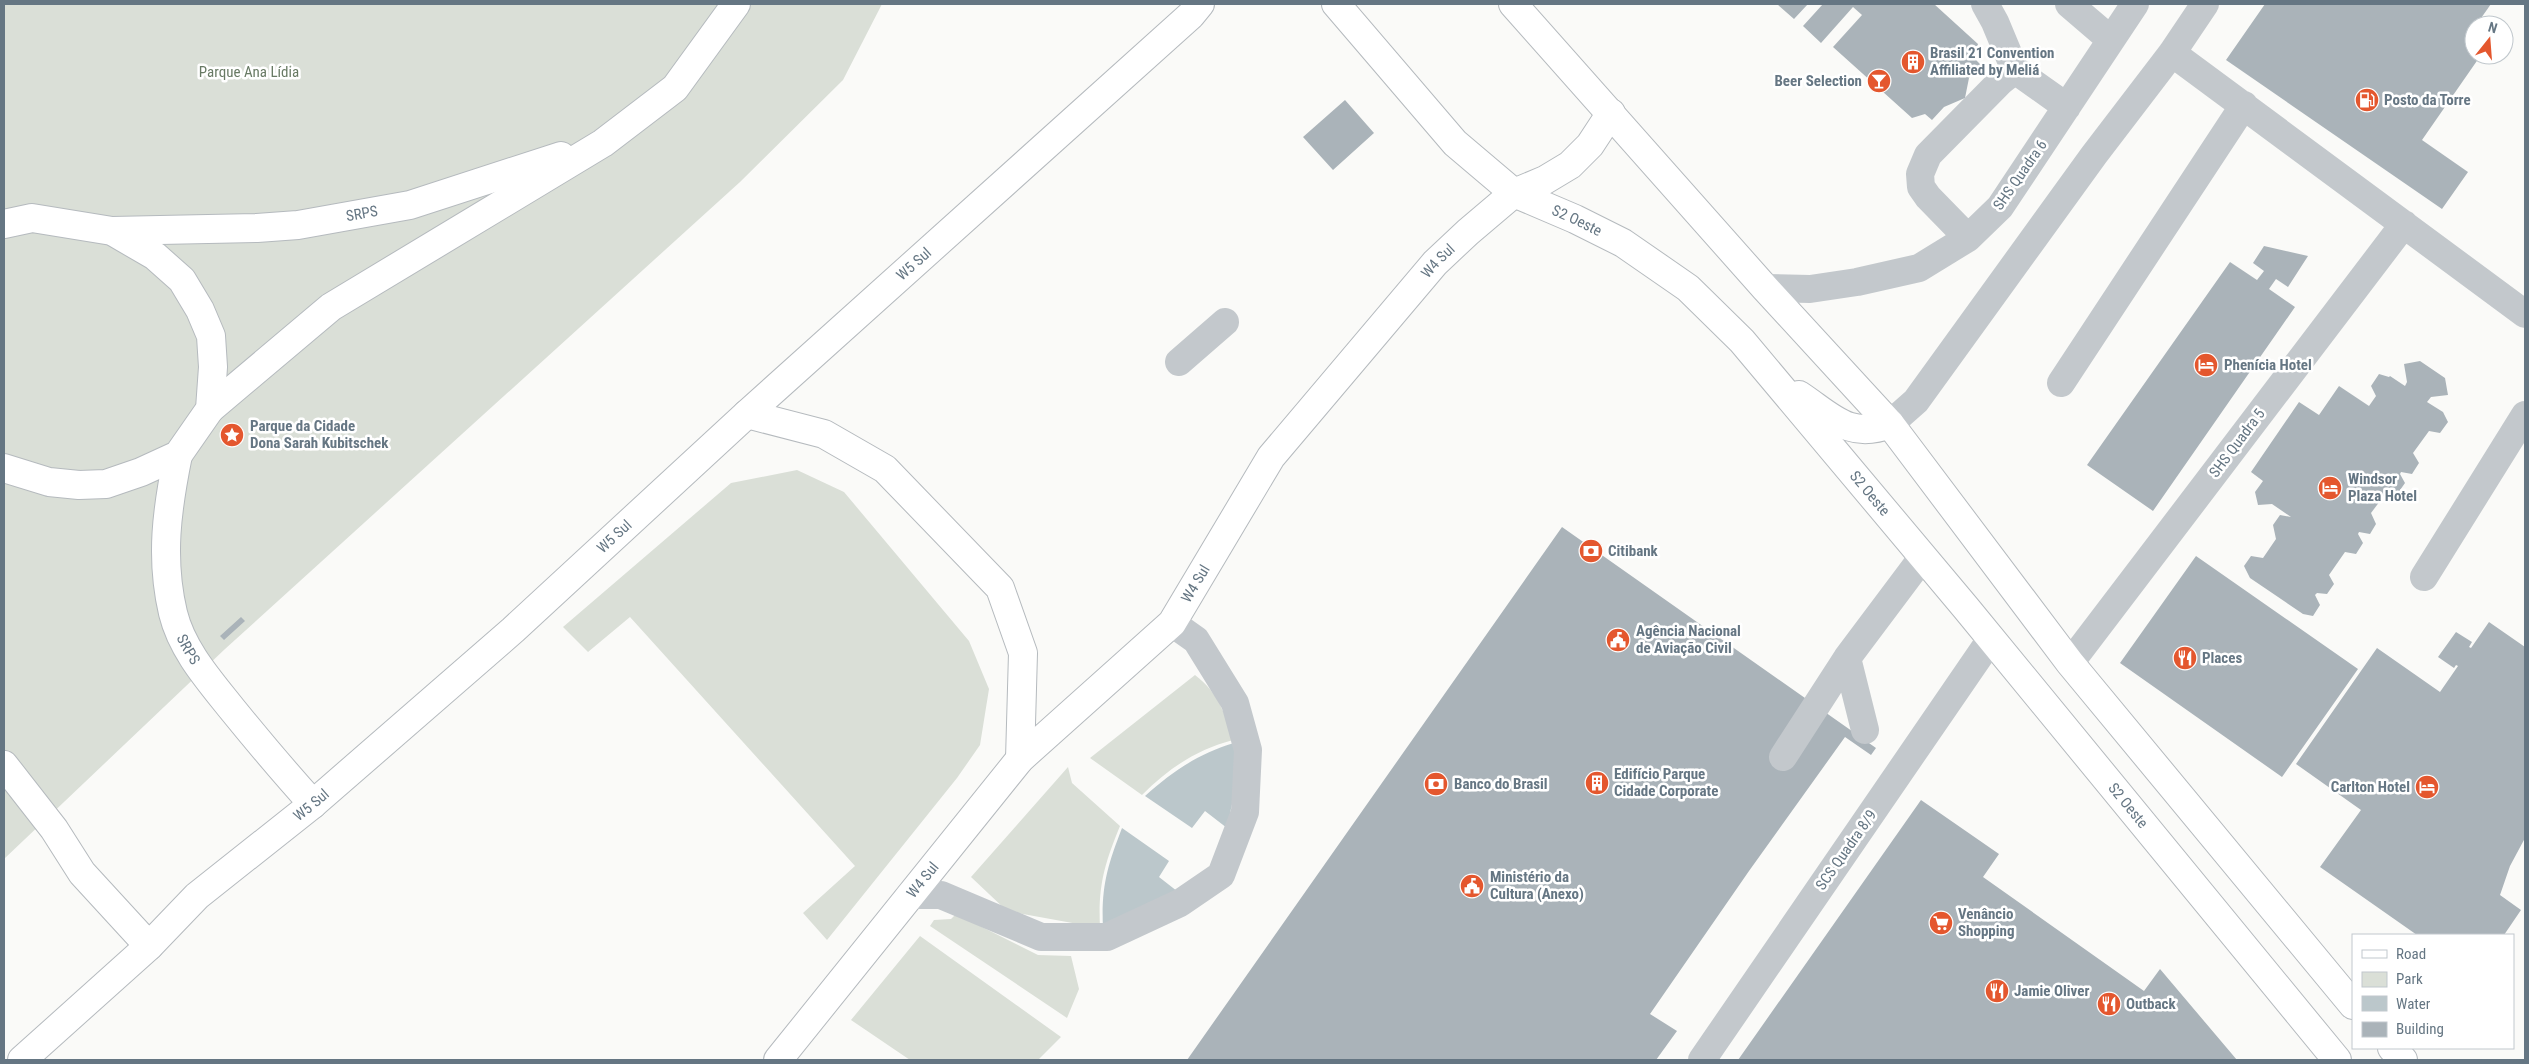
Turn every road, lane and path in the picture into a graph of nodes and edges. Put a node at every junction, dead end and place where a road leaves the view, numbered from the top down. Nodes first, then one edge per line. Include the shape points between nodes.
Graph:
1 (736, 4) edge
2 (1200, 4) edge
3 (1336, 4) edge
4 (1513, 4) edge
5 (1985, 4) edge
6 (2069, 4) edge
7 (2135, 4) edge
8 (2205, 4) edge
9 (2111, 40) junction
10 (2172, 53) junction
11 (2015, 70) junction
12 (2244, 105) junction
13 (2067, 107) junction
14 (1611, 113) junction
15 (603, 143) junction
16 (1514, 193) junction
17 (4, 205) edge
18 (32, 218) junction
19 (4, 224) edge
20 (2404, 224) junction
21 (112, 231) junction
22 (1968, 238) junction
23 (1765, 288) junction
24 (2522, 304) edge
25 (1225, 322) dead end
26 (1179, 362) dead end
27 (1770, 376) junction
28 (2061, 383) dead end
29 (210, 409) junction
30 (747, 414) junction
31 (2525, 415) edge
32 (1890, 424) junction
33 (178, 455) junction
34 (4, 468) edge
35 (1922, 558) junction
36 (2424, 577) dead end
37 (1172, 623) junction
38 (1991, 639) junction
39 (1847, 658) junction
40 (2070, 663) junction
41 (1865, 730) dead end
42 (1783, 757) dead end
43 (1020, 759) junction
44 (4, 765) edge
45 (313, 804) junction
46 (910, 895) junction
47 (149, 946) junction
48 (2352, 1004) edge
49 (2393, 1049) edge
50 (22, 1060) edge
51 (778, 1060) edge
52 (1702, 1060) edge
53 (2337, 1060) edge
54 (2403, 1060) edge

1 - 15 main road, SRPS via 675,88
2 - 30 main road, W5 Sul via 1014,176
3 - 16 main road, S2 Oeste via 1455,142
4 - 14 main road
5 - 11 street
6 - 9 street
7 - 9 street, SHS Quadra 6
8 - 10 street
9 - 13 street, SHS Quadra 6
10 - 12 street
10 - 32 street via 1916,401
11 - 13 street
11 - 22 street via 1928,155 1920,174 1921,187 1928,197
12 - 20 street
12 - 28 street
13 - 22 street, SHS Quadra 6 via 2000,207
14 - 16 main road, W4 Sul via 1590,145 1570,165
14 - 23 main road
15 - 21 main road, SRPS via 410,205 298,225
15 - 29 main road, SRPS via 331,307
16 - 27 main road, S2 Oeste via 1623,243 1688,288 1742,341
16 - 37 main road, W4 Sul via 1435,263 1271,457
17 - 18 main road
18 - 19 main road
18 - 21 main road
20 - 24 street
20 - 40 street, SHS Quadra 5
21 - 29 main road via 155,256 182,280 200,310 211,336
22 - 23 street, SHS Quadra 6 via 1919,268 1810,289
23 - 32 main road
25 - 26 street
27 - 32 main road via 1833,420 1850,427 1873,430
27 - 35 main road, S2 Oeste
29 - 33 main road, SRPS
30 - 43 main road via 824,434 885,469 1000,588 1023,653
30 - 45 main road, W5 Sul via 513,630
31 - 36 street
32 - 40 main road
33 - 34 main road via 106,484 79,486 49,482
33 - 45 main road, SRPS via 167,509 165,560 173,614 190,655 260,744
35 - 38 main road, S2 Oeste
35 - 39 street
37 - 43 main road, W4 Sul
37 - 46 street via 1196,640 1235,703 1248,750 1245,812 1221,875 1180,903 1107,937 1041,937 940,895
38 - 52 street, SCS Quadra 8/9
38 - 53 main road, S2 Oeste
39 - 41 street
39 - 42 street
40 - 48 main road
43 - 46 main road, W4 Sul
44 - 47 main road via 54,829 82,873
45 - 47 main road, W5 Sul via 197,896
46 - 51 main road, W4 Sul
47 - 50 main road, W5 Sul
49 - 54 main road

